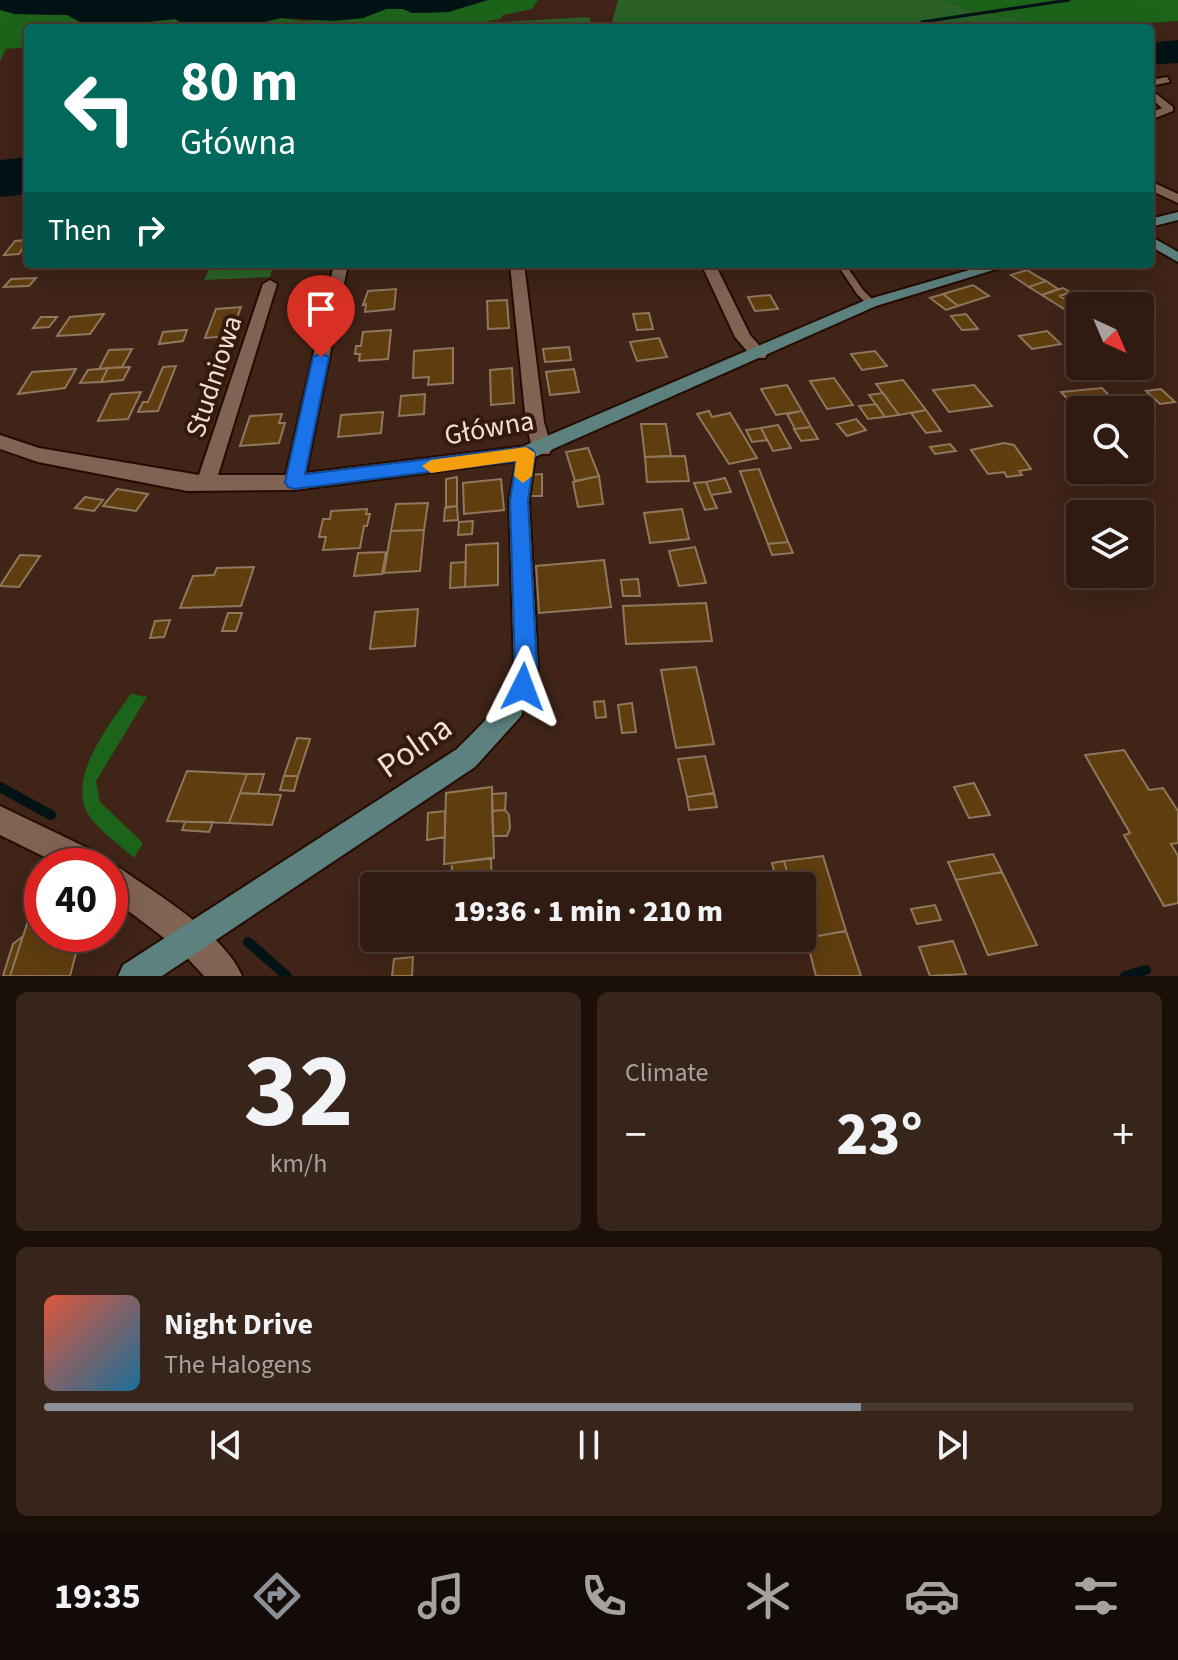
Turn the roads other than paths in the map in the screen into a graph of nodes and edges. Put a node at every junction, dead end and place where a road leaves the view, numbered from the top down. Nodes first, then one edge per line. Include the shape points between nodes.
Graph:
1 (1167, 80) dead end
2 (1154, 82) edge
3 (1154, 96) edge
4 (1154, 115) edge
5 (1154, 187) edge
6 (1178, 199) edge
7 (1178, 216) edge
8 (1154, 220) edge
9 (1154, 243) edge
10 (1178, 258) edge
11 (340, 268) edge
12 (517, 268) edge
13 (844, 268) edge
14 (992, 268) edge
15 (711, 270) dead end
16 (270, 284) dead end
17 (871, 303) junction
18 (759, 354) junction
19 (0, 442) edge
20 (534, 451) junction
21 (294, 482) junction
22 (206, 483) junction
23 (0, 820) edge
24 (57, 848) edge
25 (128, 892) edge
26 (191, 939) junction
27 (134, 976) edge
28 (226, 976) edge

1 - 2 street
3 - 4 street via 1169,109
5 - 6 street
7 - 8 street
9 - 10 street
11 - 21 street
12 - 20 street
13 - 17 lane
14 - 17 street, Główna
15 - 18 street via 743,337
16 - 22 street, Studniowa
17 - 18 street, Główna
18 - 20 street, Główna
19 - 22 street, Główna via 38,455
20 - 21 street, Główna
20 - 26 street, Polna via 519,501 526,667 516,704 466,758
21 - 22 street, Główna
23 - 24 street
25 - 26 street
26 - 27 street, Polna
26 - 28 street

